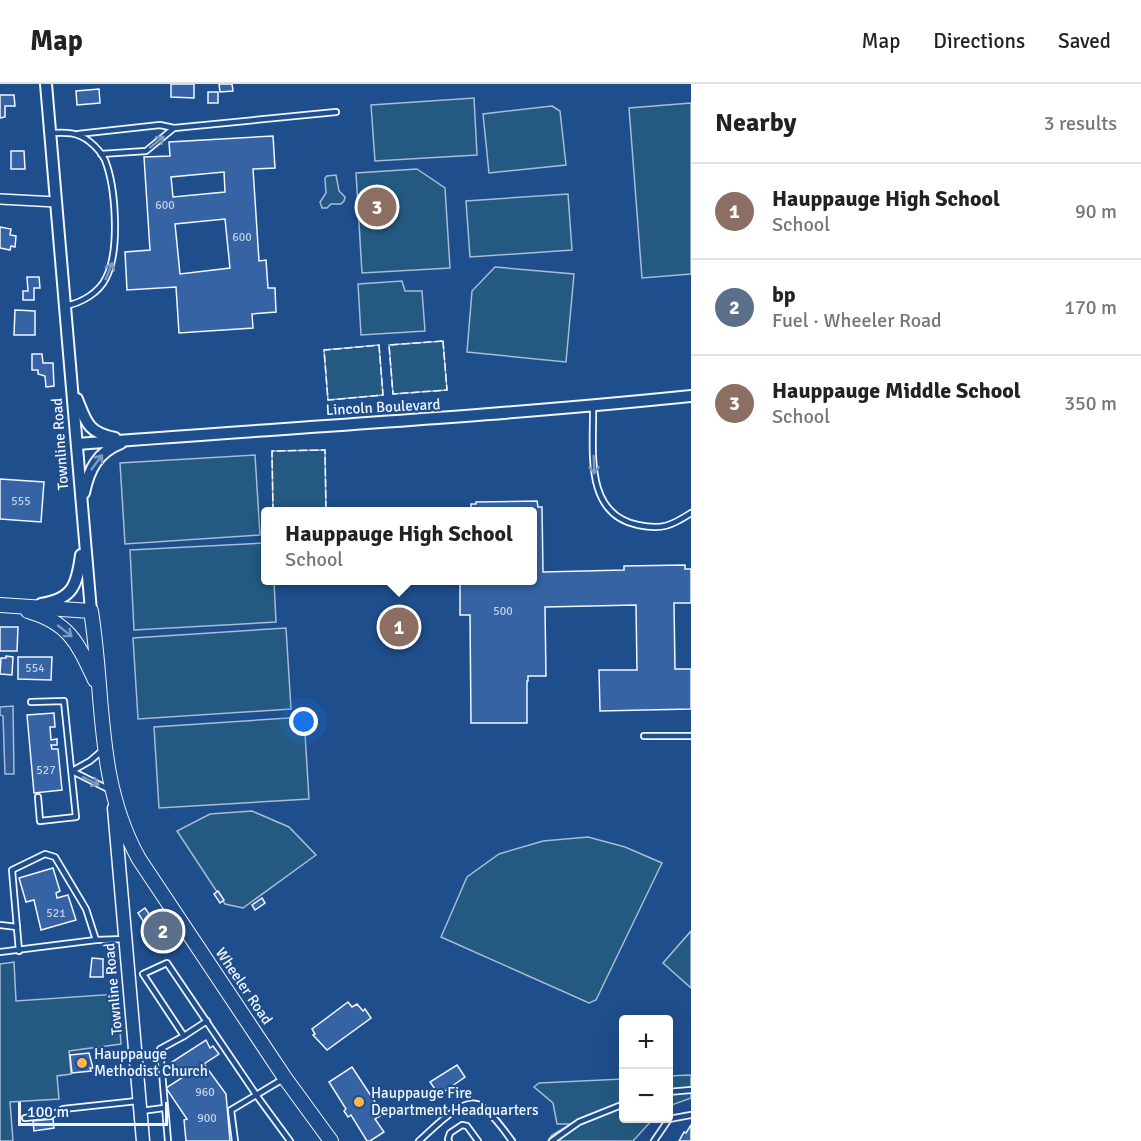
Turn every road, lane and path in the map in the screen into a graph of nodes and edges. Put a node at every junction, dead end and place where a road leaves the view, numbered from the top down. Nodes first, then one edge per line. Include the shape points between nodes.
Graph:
1 (46, 84) edge
2 (336, 112) dead end
3 (174, 128) junction
4 (51, 133) junction
5 (76, 134) junction
6 (101, 154) junction
7 (0, 200) edge
8 (56, 202) junction
9 (65, 306) junction
10 (72, 385) junction
11 (691, 396) edge
12 (593, 406) junction
13 (136, 439) junction
14 (78, 444) junction
15 (82, 506) junction
16 (691, 513) edge
17 (84, 540) junction
18 (6, 606) edge
19 (91, 611) junction
20 (100, 690) junction
21 (31, 702) dead end
22 (644, 736) dead end
23 (691, 736) edge
24 (105, 748) junction
25 (72, 771) junction
26 (112, 796) junction
27 (38, 797) dead end
28 (135, 853) junction
29 (120, 869) junction
30 (0, 925) edge
31 (17, 927) junction
32 (125, 939) junction
33 (96, 940) junction
34 (19, 951) junction
35 (0, 952) edge
36 (207, 1021) junction
37 (184, 1036) junction
38 (285, 1078) junction
39 (691, 1090) edge
40 (673, 1092) edge
41 (256, 1096) junction
42 (140, 1106) junction
43 (619, 1106) edge
44 (164, 1108) junction
45 (691, 1115) edge
46 (25, 1118) dead end
47 (144, 1141) edge
48 (168, 1141) edge
49 (235, 1141) edge
50 (290, 1141) edge
51 (331, 1141) edge
52 (419, 1141) edge
53 (449, 1141) edge
54 (478, 1141) edge
55 (512, 1141) edge
56 (552, 1141) edge
57 (654, 1141) edge

1 - 4 street, Townline Road
2 - 3 lane
3 - 5 lane via 160,125
6 -> 3 lane via 146,151
4 - 5 lane
4 - 8 street, Townline Road
5 - 6 lane
9 -> 6 lane via 93,294 105,281 112,264 116,241 114,208
7 - 8 street
8 - 9 street, Townline Road
9 - 10 street, Townline Road
10 - 13 street via 92,431
10 - 14 street, Townline Road
11 - 12 street, Lincoln Boulevard
12 - 13 street, Lincoln Boulevard
12 -> 16 lane via 595,476 599,495 609,511 629,523 649,527 671,525
13 - 14 street, Lincoln Boulevard
15 -> 13 street via 87,481 98,457 118,444
14 - 15 street, Townline Road
15 - 17 street, Townline Road
17 - 18 street via 75,584 68,594 55,602
17 - 19 street, Townline Road
18 - 19 main road
18 -> 20 main road via 55,623 72,637
19 - 20 main road, Townline Road
20 - 24 main road, Townline Road
21 - 25 lane via 64,701
22 - 23 lane
24 - 25 lane
24 - 26 main road, Townline Road
25 -> 26 lane
25 - 27 lane via 76,817 40,821
26 - 28 main road, Townline Road
26 - 29 main road, Townline Road
28 - 29 main road via 124,854
28 - 38 main road, Wheeler Road
29 - 32 main road, Townline Road
30 - 31 lane
31 - 33 lane via 12,870 45,854 55,857 86,909
31 - 34 lane
32 - 33 lane
32 - 42 main road, Townline Road
33 - 34 lane
34 - 35 lane
36 - 37 lane
36 - 37 lane via 168,963 143,974
36 - 41 lane
37 - 44 lane via 160,1049
38 - 41 lane
38 - 51 main road, Wheeler Road
39 - 40 lane
41 - 49 lane via 231,1110
41 - 50 lane
42 - 44 lane
42 - 46 lane via 63,1109 52,1115
42 - 47 main road, Townline Road
43 - 56 lane via 579,1122
44 - 48 lane
45 - 57 lane via 669,1119
52 - 55 lane via 468,1102 479,1104
53 - 54 lane via 450,1133 462,1125

